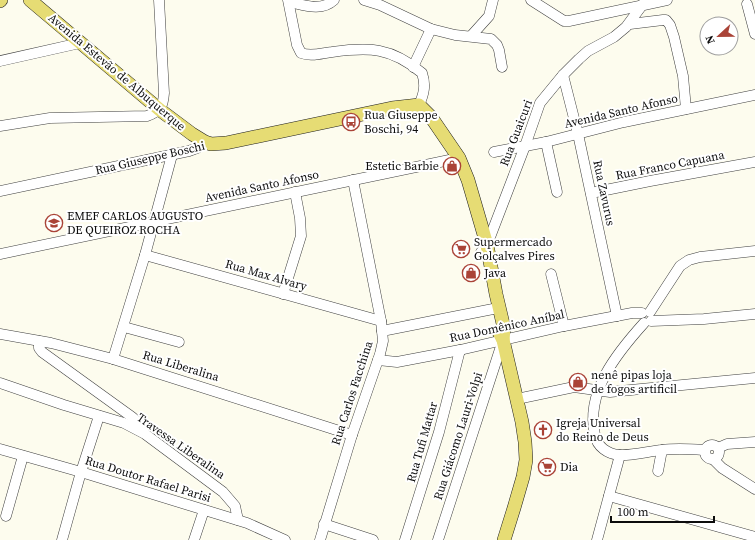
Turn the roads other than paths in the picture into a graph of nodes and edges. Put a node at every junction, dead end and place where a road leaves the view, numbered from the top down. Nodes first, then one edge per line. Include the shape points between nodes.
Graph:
1 (30, 0) edge
2 (159, 0) edge
3 (334, 0) edge
4 (364, 0) edge
5 (493, 0) edge
6 (531, 0) edge
7 (668, 0) edge
8 (288, 1) edge
9 (645, 2) edge
10 (748, 2) edge
11 (630, 24) junction
12 (431, 29) junction
13 (755, 34) edge
14 (475, 36) junction
15 (80, 43) junction
16 (0, 61) edge
17 (413, 67) junction
18 (502, 67) dead end
19 (563, 75) junction
20 (755, 95) edge
21 (419, 105) junction
22 (686, 109) junction
23 (160, 110) junction
24 (0, 126) edge
25 (578, 134) junction
26 (205, 142) junction
27 (546, 142) junction
28 (525, 146) junction
29 (494, 152) dead end
30 (172, 155) junction
31 (459, 158) junction
32 (755, 162) edge
33 (353, 180) junction
34 (0, 191) edge
35 (295, 192) junction
36 (557, 192) dead end
37 (591, 194) junction
38 (153, 223) junction
39 (484, 248) junction
40 (755, 251) edge
41 (0, 254) edge
42 (145, 255) junction
43 (551, 274) dead end
44 (283, 294) junction
45 (493, 309) junction
46 (755, 314) edge
47 (617, 316) junction
48 (647, 317) junction
49 (381, 326) junction
50 (564, 326) junction
51 (124, 327) junction
52 (0, 334) edge
53 (503, 340) junction
54 (39, 342) junction
55 (179, 342) dead end
56 (460, 350) junction
57 (113, 359) junction
58 (378, 360) junction
59 (755, 378) edge
60 (0, 383) edge
61 (597, 391) junction
62 (518, 399) junction
63 (99, 416) junction
64 (145, 434) junction
65 (352, 434) junction
66 (755, 442) edge
67 (718, 448) junction
68 (0, 449) edge
69 (662, 450) junction
70 (704, 450) junction
71 (620, 455) junction
72 (23, 456) junction
73 (713, 459) junction
74 (658, 471) dead end
75 (81, 472) junction
76 (755, 489) edge
77 (609, 496) junction
78 (204, 510) junction
79 (6, 516) dead end
80 (238, 520) junction
81 (324, 524) junction
82 (755, 537) edge
83 (62, 540) edge
84 (194, 540) edge
85 (286, 540) edge
86 (320, 540) edge
87 (373, 540) edge
88 (405, 540) edge
89 (438, 540) edge
90 (504, 540) edge
91 (597, 540) edge

1 - 15 main road, Avenida Estevão de Albuquerque
2 - 23 street via 164,93
3 - 8 street via 316,8
4 - 12 street
5 - 14 street via 489,16
6 - 9 street via 569,22
7 - 9 street
8 - 17 street via 301,53 311,55 364,48 390,54
9 - 11 street, Rua Guaicuri
10 - 13 street
11 - 19 street, Rua Guaicuri via 619,34 584,55
11 - 22 street via 666,20 670,25 679,56
12 - 14 street via 455,35
12 - 17 street
14 - 18 street via 491,39 497,45
15 - 16 street
15 - 23 main road, Avenida Estevão de Albuquerque
17 - 21 street via 422,73 424,79 424,91
19 - 25 street, Rua Zavurus
19 - 28 street, Rua Guaicuri via 540,103
20 - 22 street, Avenida Santo Afonso
21 - 26 main road, Rua Giuseppe Boschi via 392,108 226,144
21 - 31 main road via 431,117
22 - 25 street, Avenida Santo Afonso
23 - 24 street via 147,116 50,118
23 - 26 main road, Avenida Estevão de Albuquerque
25 - 27 street, Avenida Santo Afonso
25 - 37 street, Rua Zavurus
26 - 30 street, Rua Giuseppe Boschi via 197,148
27 - 28 street, Avenida Santo Afonso
27 - 36 street
28 - 29 street, Avenida Santo Afonso
28 - 39 street, Rua Guaicuri
30 - 34 street, Rua Giuseppe Boschi
30 - 38 street
31 - 33 street, Avenida Santo Afonso
31 - 39 main road via 483,226
32 - 37 street, Rua Franco Capuana
33 - 35 street, Avenida Santo Afonso
33 - 49 street, Rua Carlos Facchina
35 - 38 street, Avenida Santo Afonso
35 - 44 street via 301,236
37 - 47 street, Rua Zavurus
38 - 41 street, Avenida Santo Afonso
38 - 42 street
39 - 45 main road
39 - 53 main road via 504,328
40 - 48 street via 689,260 680,266
42 - 44 street, Rua Max Alvary
42 - 51 street
43 - 50 street
44 - 49 street, Rua Max Alvary
45 - 49 street
45 - 53 main road
46 - 48 street, Rua Domênico Aníbal via 704,319
47 - 48 street, Rua Domênico Aníbal
47 - 50 street, Rua Domênico Aníbal
48 - 61 street via 620,351
49 - 58 street, Rua Carlos Facchina via 383,341
50 - 53 street, Rua Domênico Aníbal
51 - 55 street
51 - 57 street
52 - 54 street, Rua Liberalina
53 - 56 street, Rua Domênico Aníbal
53 - 62 main road
53 - 89 street, Rua Giácomo Lauri-Volpi
54 - 57 street, Rua Liberalina
54 - 64 street via 42,352 132,417
56 - 58 street, Rua Domênico Aníbal via 396,362
56 - 88 street, Rua Tufi Mattar via 439,432
57 - 65 street, Rua Liberalina
58 - 65 street, Rua Carlos Facchina
59 - 61 street
60 - 63 street, Travessa Liberalina
61 - 62 street via 574,387
61 - 71 street via 593,428 596,439 604,449
62 - 90 main road via 526,460
63 - 64 street, Travessa Liberalina via 124,423
63 - 75 street
64 - 80 street, Travessa Liberalina via 223,492 235,506
65 - 81 street, Rua Carlos Facchina
66 - 67 street via 727,444
67 - 70 street via 710,445
67 - 73 street via 718,456
68 - 72 street, Rua Doutor Rafael Parisi
69 - 70 street
69 - 71 street
69 - 74 street
70 - 73 street via 705,456
71 - 77 street
72 - 75 street, Rua Doutor Rafael Parisi
72 - 79 street
73 - 76 street via 722,468
75 - 78 street, Rua Doutor Rafael Parisi
75 - 83 street
77 - 82 street
77 - 91 street
78 - 80 street, Rua Doutor Rafael Parisi
78 - 84 street
80 - 85 street, Rua Doutor Rafael Parisi
81 - 86 street, Rua Carlos Facchina
81 - 87 street

